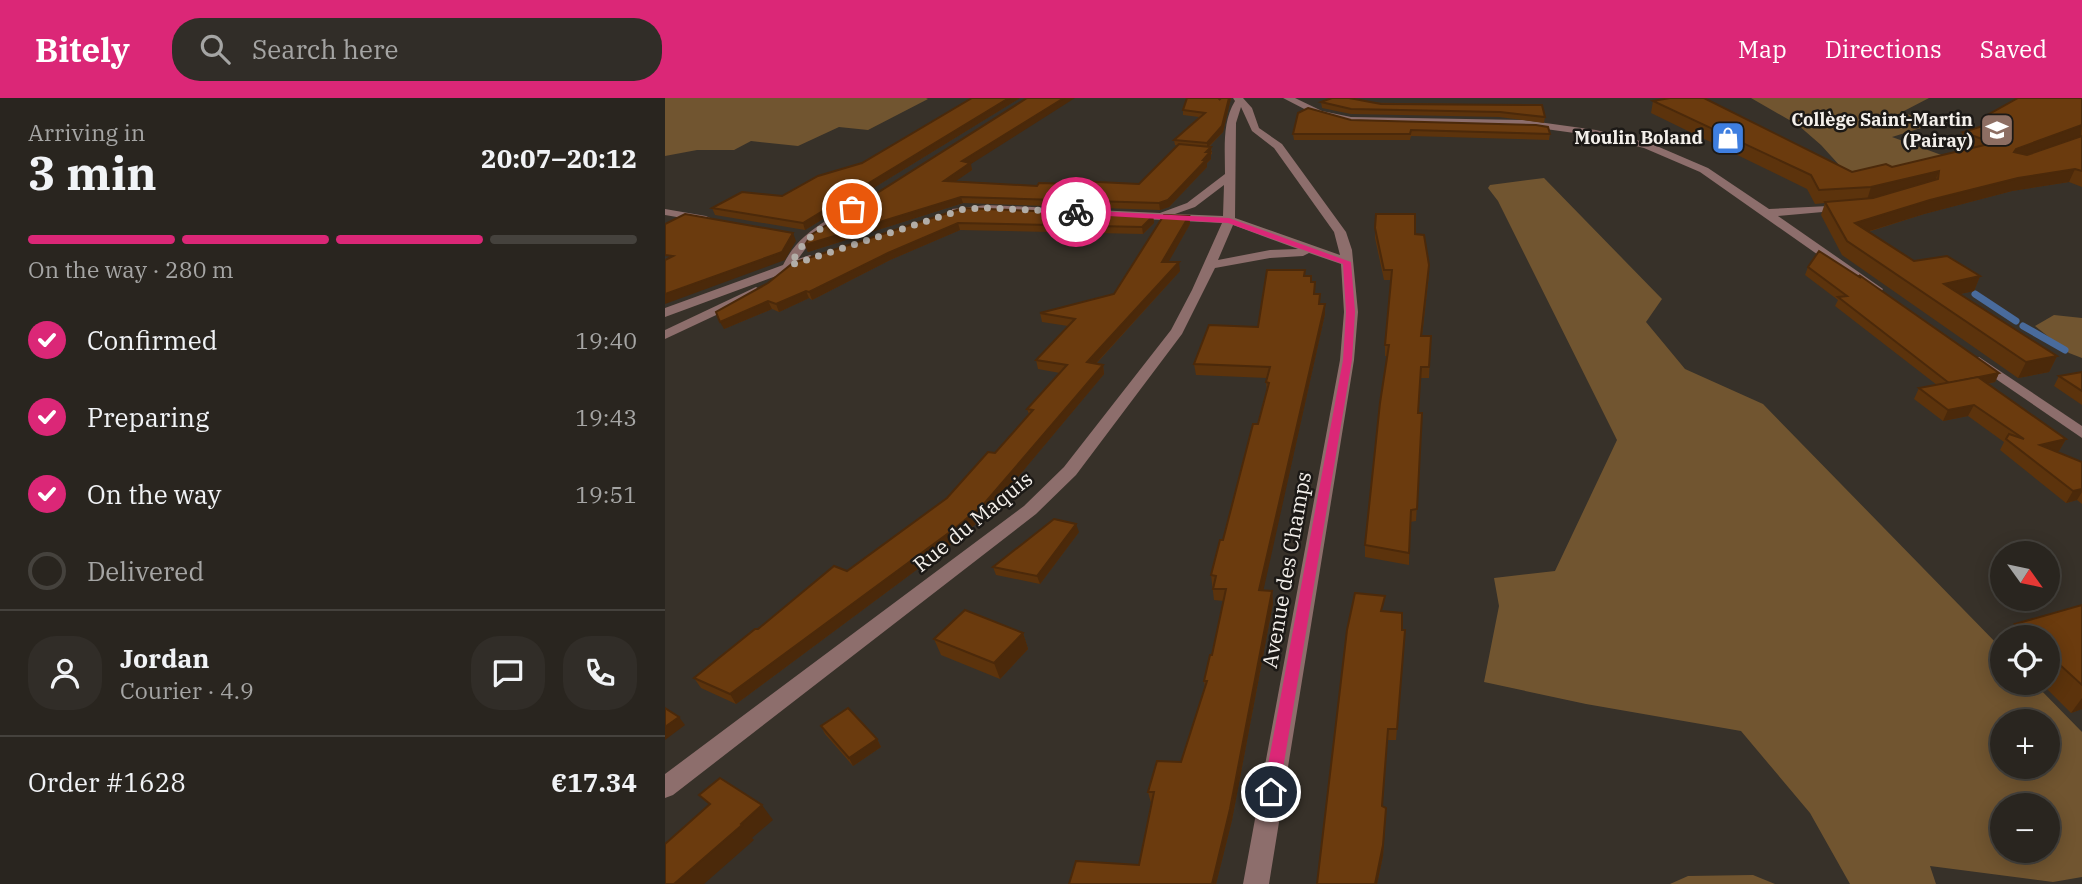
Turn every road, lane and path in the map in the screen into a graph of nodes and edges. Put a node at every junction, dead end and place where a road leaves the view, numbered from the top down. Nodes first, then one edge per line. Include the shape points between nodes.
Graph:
1 (1288, 98) edge
2 (1239, 100) edge
3 (1245, 139) junction
4 (1231, 174) junction
5 (1860, 206) edge
6 (665, 212) edge
7 (1768, 213) junction
8 (944, 214) edge
9 (843, 215) edge
10 (1152, 216) junction
11 (715, 220) edge
12 (1229, 220) junction
13 (1312, 251) junction
14 (817, 257) edge
15 (1347, 262) junction
16 (791, 265) junction
17 (1210, 265) junction
18 (1892, 300) edge
19 (665, 313) edge
20 (665, 335) edge
21 (1969, 354) edge
22 (2082, 433) edge
23 (665, 788) edge
24 (1256, 884) edge

1 - 7 street via 1319,113 1351,120 1524,123 1619,138 1704,170
2 - 3 street via 1247,108
2 - 3 street via 1231,118
3 - 4 street
3 - 15 street, Avenue des Champs via 1268,140 1284,154 1340,232
4 - 10 street via 1191,205
4 - 12 street
5 - 7 street
6 - 11 street
7 - 18 street
8 - 10 street via 987,208
9 - 16 street via 802,236
10 - 12 street
12 - 13 street
12 - 17 street, Rue du Maquis
13 - 15 street
13 - 17 street
14 - 16 street
15 - 24 street, Avenue des Champs via 1351,312 1347,360
16 - 19 street
16 - 20 street via 772,284
17 - 23 street, Rue du Maquis via 1177,331 1070,471 1030,509
21 - 22 street

